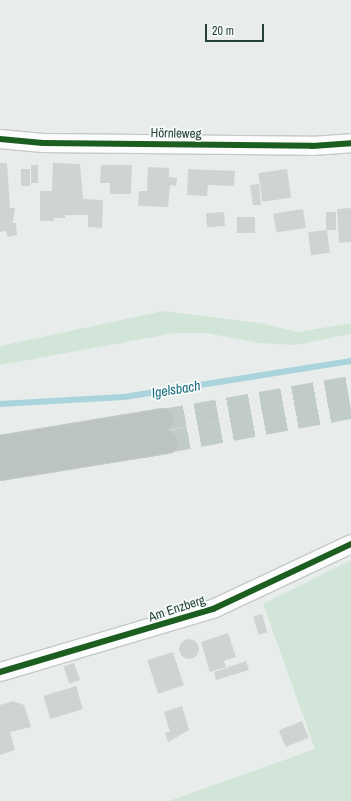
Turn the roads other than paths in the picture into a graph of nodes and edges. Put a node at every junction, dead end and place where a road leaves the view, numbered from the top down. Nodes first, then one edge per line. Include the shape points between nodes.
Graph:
1 (0, 139) edge
2 (351, 143) edge
3 (163, 420) tunnel mouth
4 (167, 442) tunnel mouth
5 (0, 447) edge
6 (0, 469) edge
7 (351, 544) edge
8 (0, 672) edge

1 - 2 street, Hörnleweg via 43,143 312,146
3 - 5 highway
4 - 6 highway
7 - 8 street, Am Enzberg via 213,609

